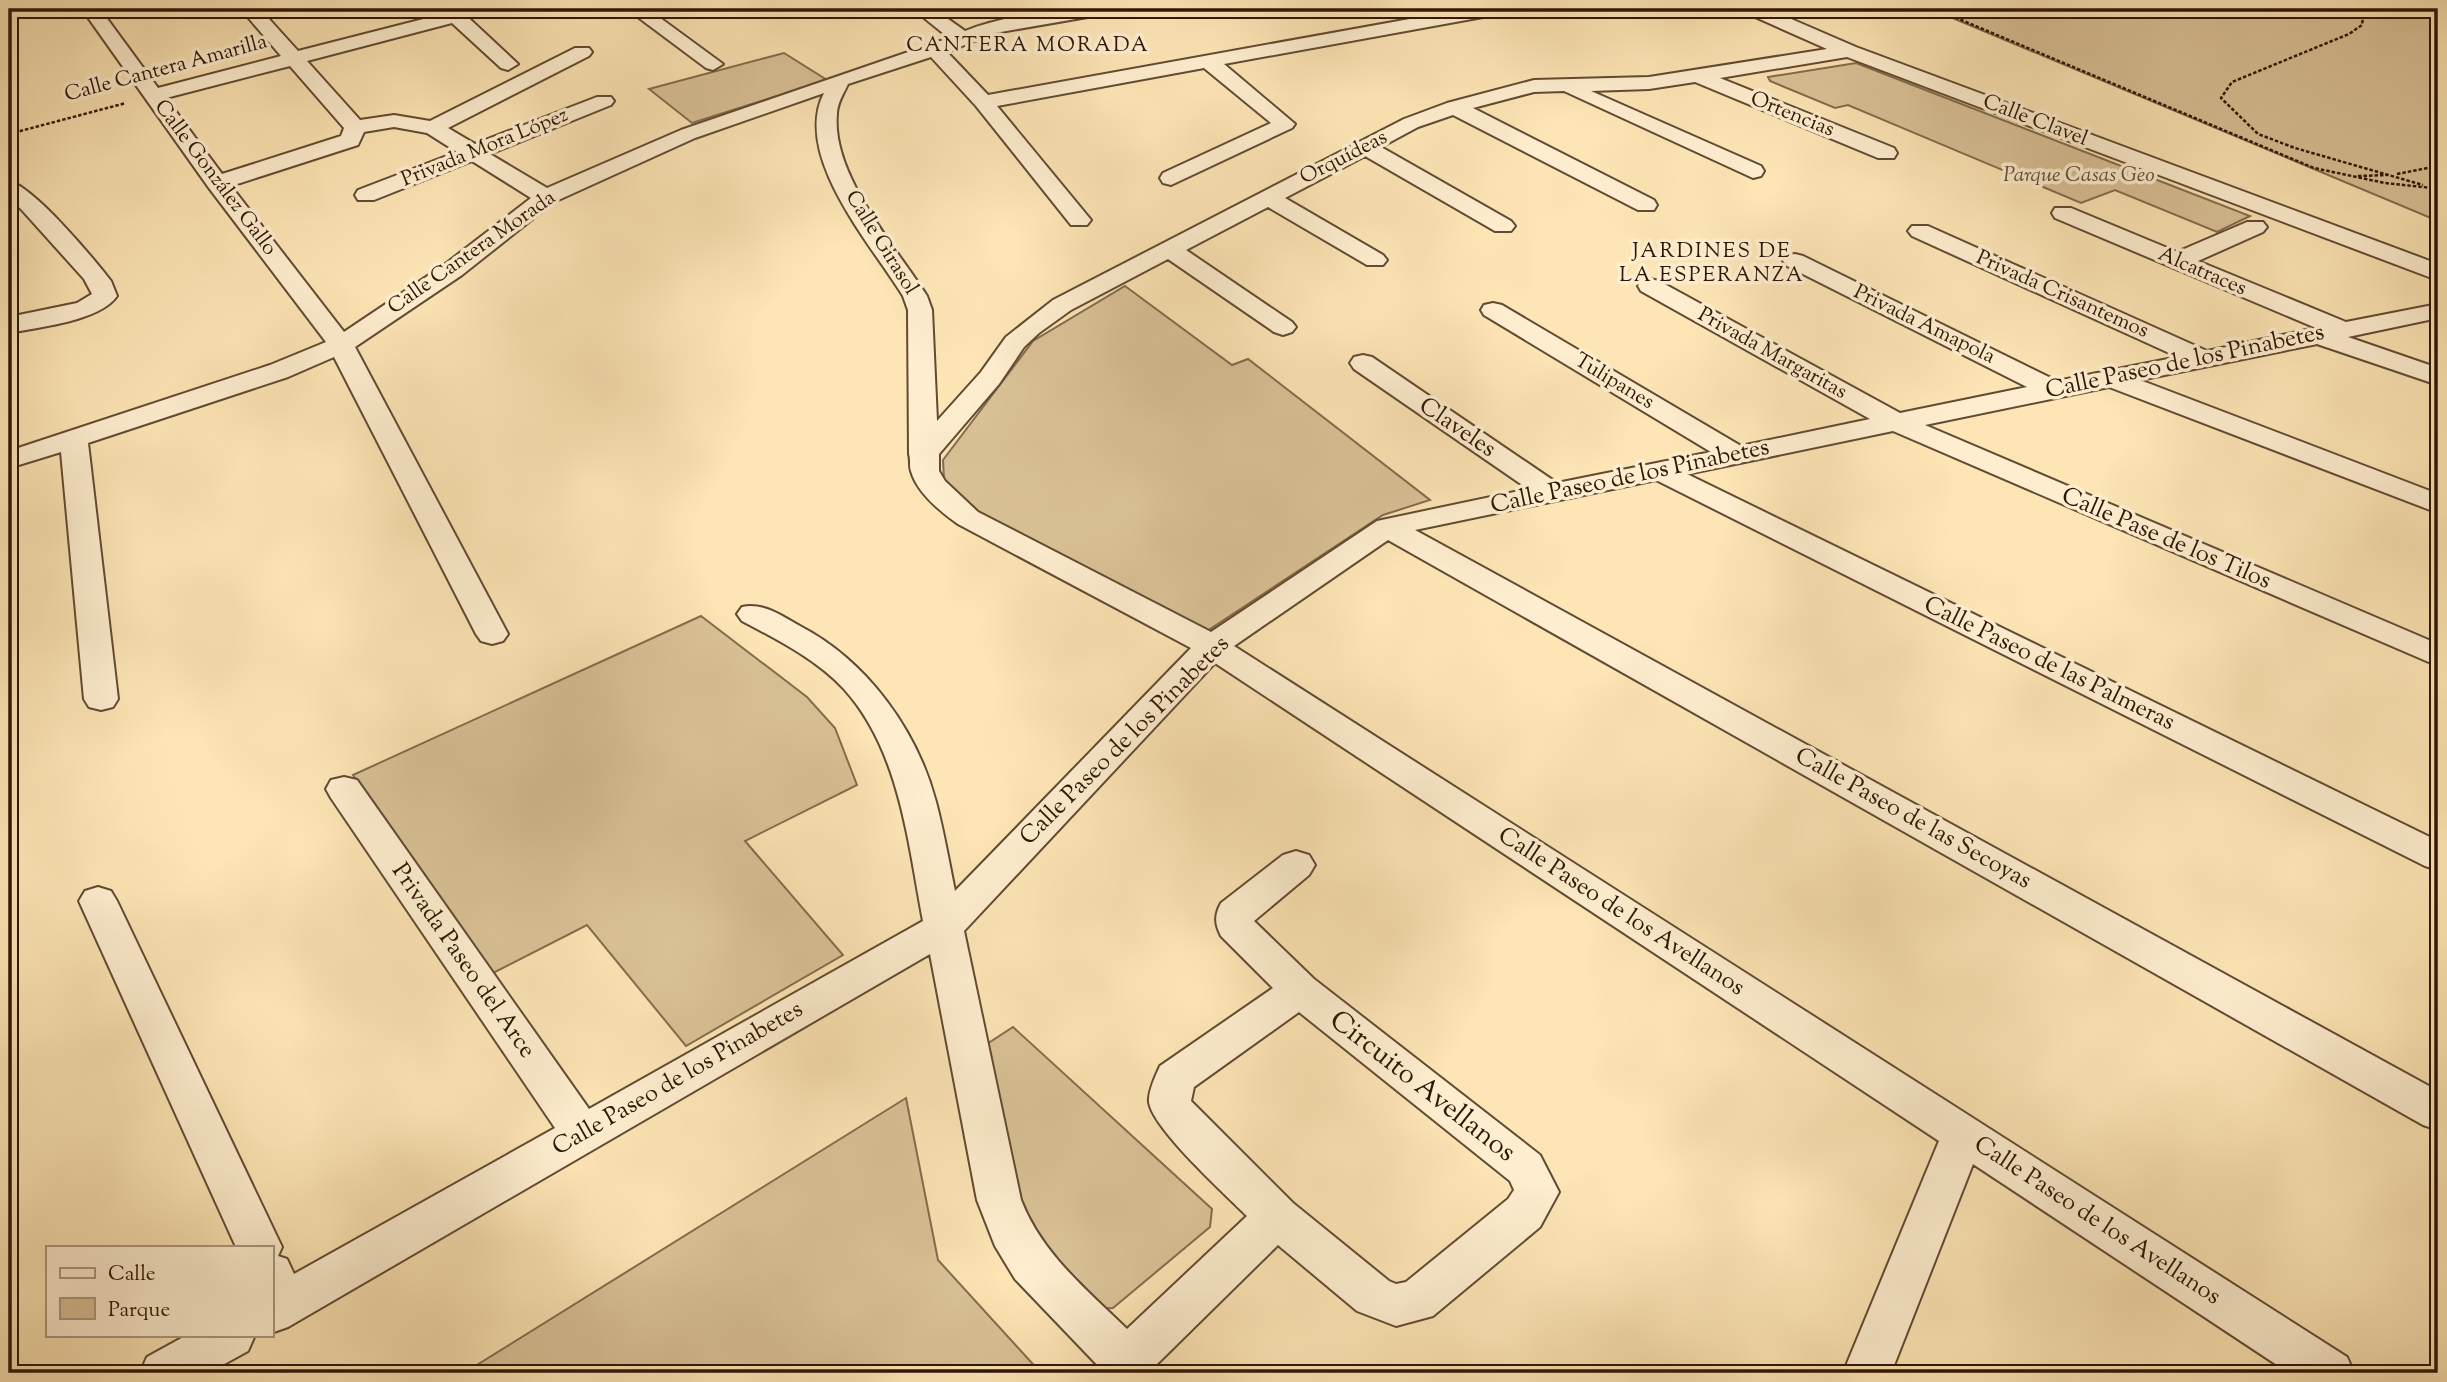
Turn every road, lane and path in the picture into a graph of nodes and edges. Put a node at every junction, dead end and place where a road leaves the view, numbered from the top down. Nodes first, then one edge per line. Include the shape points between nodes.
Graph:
1 (91, 9) edge
2 (250, 9) edge
3 (636, 9) edge
4 (922, 9) edge
5 (1099, 9) edge
6 (1494, 9) edge
7 (1753, 9) edge
8 (1934, 9) edge
9 (2364, 9) edge
10 (453, 13) edge
11 (1436, 13) edge
12 (963, 39) junction
13 (935, 50) junction
14 (1849, 51) junction
15 (582, 52) dead end
16 (293, 58) junction
17 (1208, 61) junction
18 (713, 64) dead end
19 (508, 65) dead end
20 (1698, 76) junction
21 (840, 80) junction
22 (1562, 84) junction
23 (153, 95) junction
24 (604, 101) dead end
25 (983, 102) junction
26 (1454, 107) junction
27 (355, 127) junction
28 (433, 128) junction
29 (9, 134) edge
30 (1364, 147) junction
31 (473, 153) junction
32 (1886, 153) dead end
33 (2438, 166) edge
34 (1753, 171) dead end
35 (2333, 173) junction
36 (2394, 175) junction
37 (1171, 178) dead end
38 (217, 183) junction
39 (9, 188) edge
40 (2432, 188) junction
41 (2438, 191) edge
42 (366, 195) dead end
43 (546, 197) junction
44 (1268, 197) junction
45 (1646, 205) dead end
46 (19, 207) edge
47 (2063, 213) dead end
48 (1079, 220) dead end
49 (1503, 226) dead end
50 (2255, 226) dead end
51 (1920, 230) dead end
52 (1167, 248) junction
53 (1375, 260) dead end
54 (1795, 261) dead end
55 (2177, 261) junction
56 (2438, 272) edge
57 (1650, 286) dead end
58 (1493, 310) dead end
59 (2438, 311) edge
60 (9, 325) edge
61 (1283, 327) dead end
62 (2330, 333) junction
63 (341, 345) junction
64 (2204, 359) junction
65 (1363, 363) dead end
66 (2438, 377) edge
67 (2110, 378) junction
68 (2053, 390) junction
69 (1895, 422) junction
70 (74, 440) junction
71 (923, 454) junction
72 (1736, 455) junction
73 (9, 460) edge
74 (1659, 471) junction
75 (1552, 493) junction
76 (2438, 504) edge
77 (1387, 527) junction
78 (753, 614) dead end
79 (492, 634) dead end
80 (1212, 646) junction
81 (2438, 656) edge
82 (101, 699) dead end
83 (344, 789) dead end
84 (2438, 857) edge
85 (1296, 865) dead end
86 (98, 901) dead end
87 (944, 927) junction
88 (1300, 990) junction
89 (2438, 1112) edge
90 (1963, 1133) junction
91 (583, 1134) junction
92 (1277, 1217) junction
93 (259, 1246) edge
94 (276, 1297) edge
95 (230, 1336) edge
96 (1131, 1367) edge
97 (164, 1373) edge
98 (1867, 1373) edge
99 (2330, 1373) edge

1 - 23 street, Calle González Gallo
2 - 16 street
3 - 18 street
4 - 12 street
5 - 12 street, Calle Cantera Morada via 999,26
6 - 11 street
7 - 14 street, Calle Clavel
8 - 35 path via 2277,154
9 - 36 path via 2362,25 2349,34 2232,82 2221,97 2258,134
10 - 16 street, Calle Cantera Amarilla
10 - 19 street
11 - 17 street
12 - 13 street, Calle Cantera Morada
13 - 21 street, Calle Cantera Morada
13 - 25 street
14 - 20 street, Orquídeas
14 - 56 street, Calle Clavel
15 - 28 street
16 - 23 street, Calle Cantera Amarilla
16 - 27 street
17 - 25 street
17 - 37 street via 1285,124
20 - 22 street, Orquídeas via 1627,85
20 - 32 street, Ortencias
21 - 43 street, Calle Cantera Morada via 688,134
21 - 71 street, Calle Girasol via 826,113 828,150 920,310
22 - 26 street, Orquídeas via 1509,90
22 - 34 street
23 - 29 path, Calle Cantera Amarilla
23 - 38 street, Calle González Gallo
24 - 31 street, Privada Mora López
25 - 48 street
26 - 30 street, Orquídeas
26 - 45 street
27 - 28 street via 394,121
27 - 38 street via 350,139 342,143
28 - 31 street
30 - 44 street, Orquídeas
30 - 49 street
31 - 42 street, Privada Mora López
31 - 43 street
33 - 36 path
35 - 36 path
35 - 40 path
36 - 40 path
38 - 63 street, Calle González Gallo
39 - 46 street
40 - 41 path
43 - 63 street, Calle Cantera Morada via 453,270
44 - 52 street, Orquídeas
44 - 53 street
46 - 60 street via 93,274 105,296 84,309
47 - 55 street, Alcatraces
50 - 55 street
51 - 64 street, Privada Crisantemos
52 - 61 street
52 - 71 street, Orquídeas via 1062,305 1030,328
54 - 68 street, Privada Amapola
55 - 62 street, Alcatraces
57 - 69 street, Privada Margaritas
58 - 72 street, Tulipanes
59 - 62 street, Calle Paseo de los Pinabetes
62 - 64 street, Calle Paseo de los Pinabetes
62 - 66 street, Alcatraces
63 - 70 street, Calle Cantera Morada via 279,371
63 - 79 street, Calle González Gallo
64 - 67 street, Calle Paseo de los Pinabetes
65 - 75 street, Claveles
67 - 68 street, Calle Paseo de los Pinabetes
67 - 76 street
68 - 69 street, Calle Paseo de los Pinabetes
69 - 72 street, Calle Paseo de los Pinabetes
69 - 81 street, Calle Pase de los Tilos
70 - 73 street, Calle Cantera Morada
70 - 82 street
71 - 80 street, Calle Paseo de los Avellanos via 933,489 968,518
72 - 74 street, Calle Paseo de los Pinabetes
74 - 75 street, Calle Paseo de los Pinabetes
74 - 84 street, Calle Paseo de las Palmeras
75 - 77 street, Calle Paseo de los Pinabetes
77 - 80 street, Calle Paseo de los Pinabetes
77 - 89 street, Calle Paseo de las Secoyas
78 - 87 street via 808,643 856,682 891,733 918,800
80 - 87 street, Calle Paseo de los Pinabetes
80 - 90 street, Calle Paseo de los Avellanos
83 - 91 street, Privada Paseo del Arce
85 - 88 street via 1234,913 1233,920
86 - 93 street
87 - 91 street, Calle Paseo de los Pinabetes
87 - 96 street via 999,1200 1011,1232 1031,1264
88 - 92 street, Circuito Avellanos via 1175,1078 1170,1091 1178,1117
88 - 92 street, Circuito Avellanos via 1525,1168 1536,1192 1524,1213 1407,1305 1373,1296
90 - 98 street
90 - 99 street, Calle Paseo de los Avellanos
91 - 94 street, Calle Paseo de los Pinabetes
92 - 96 street
95 - 97 street

